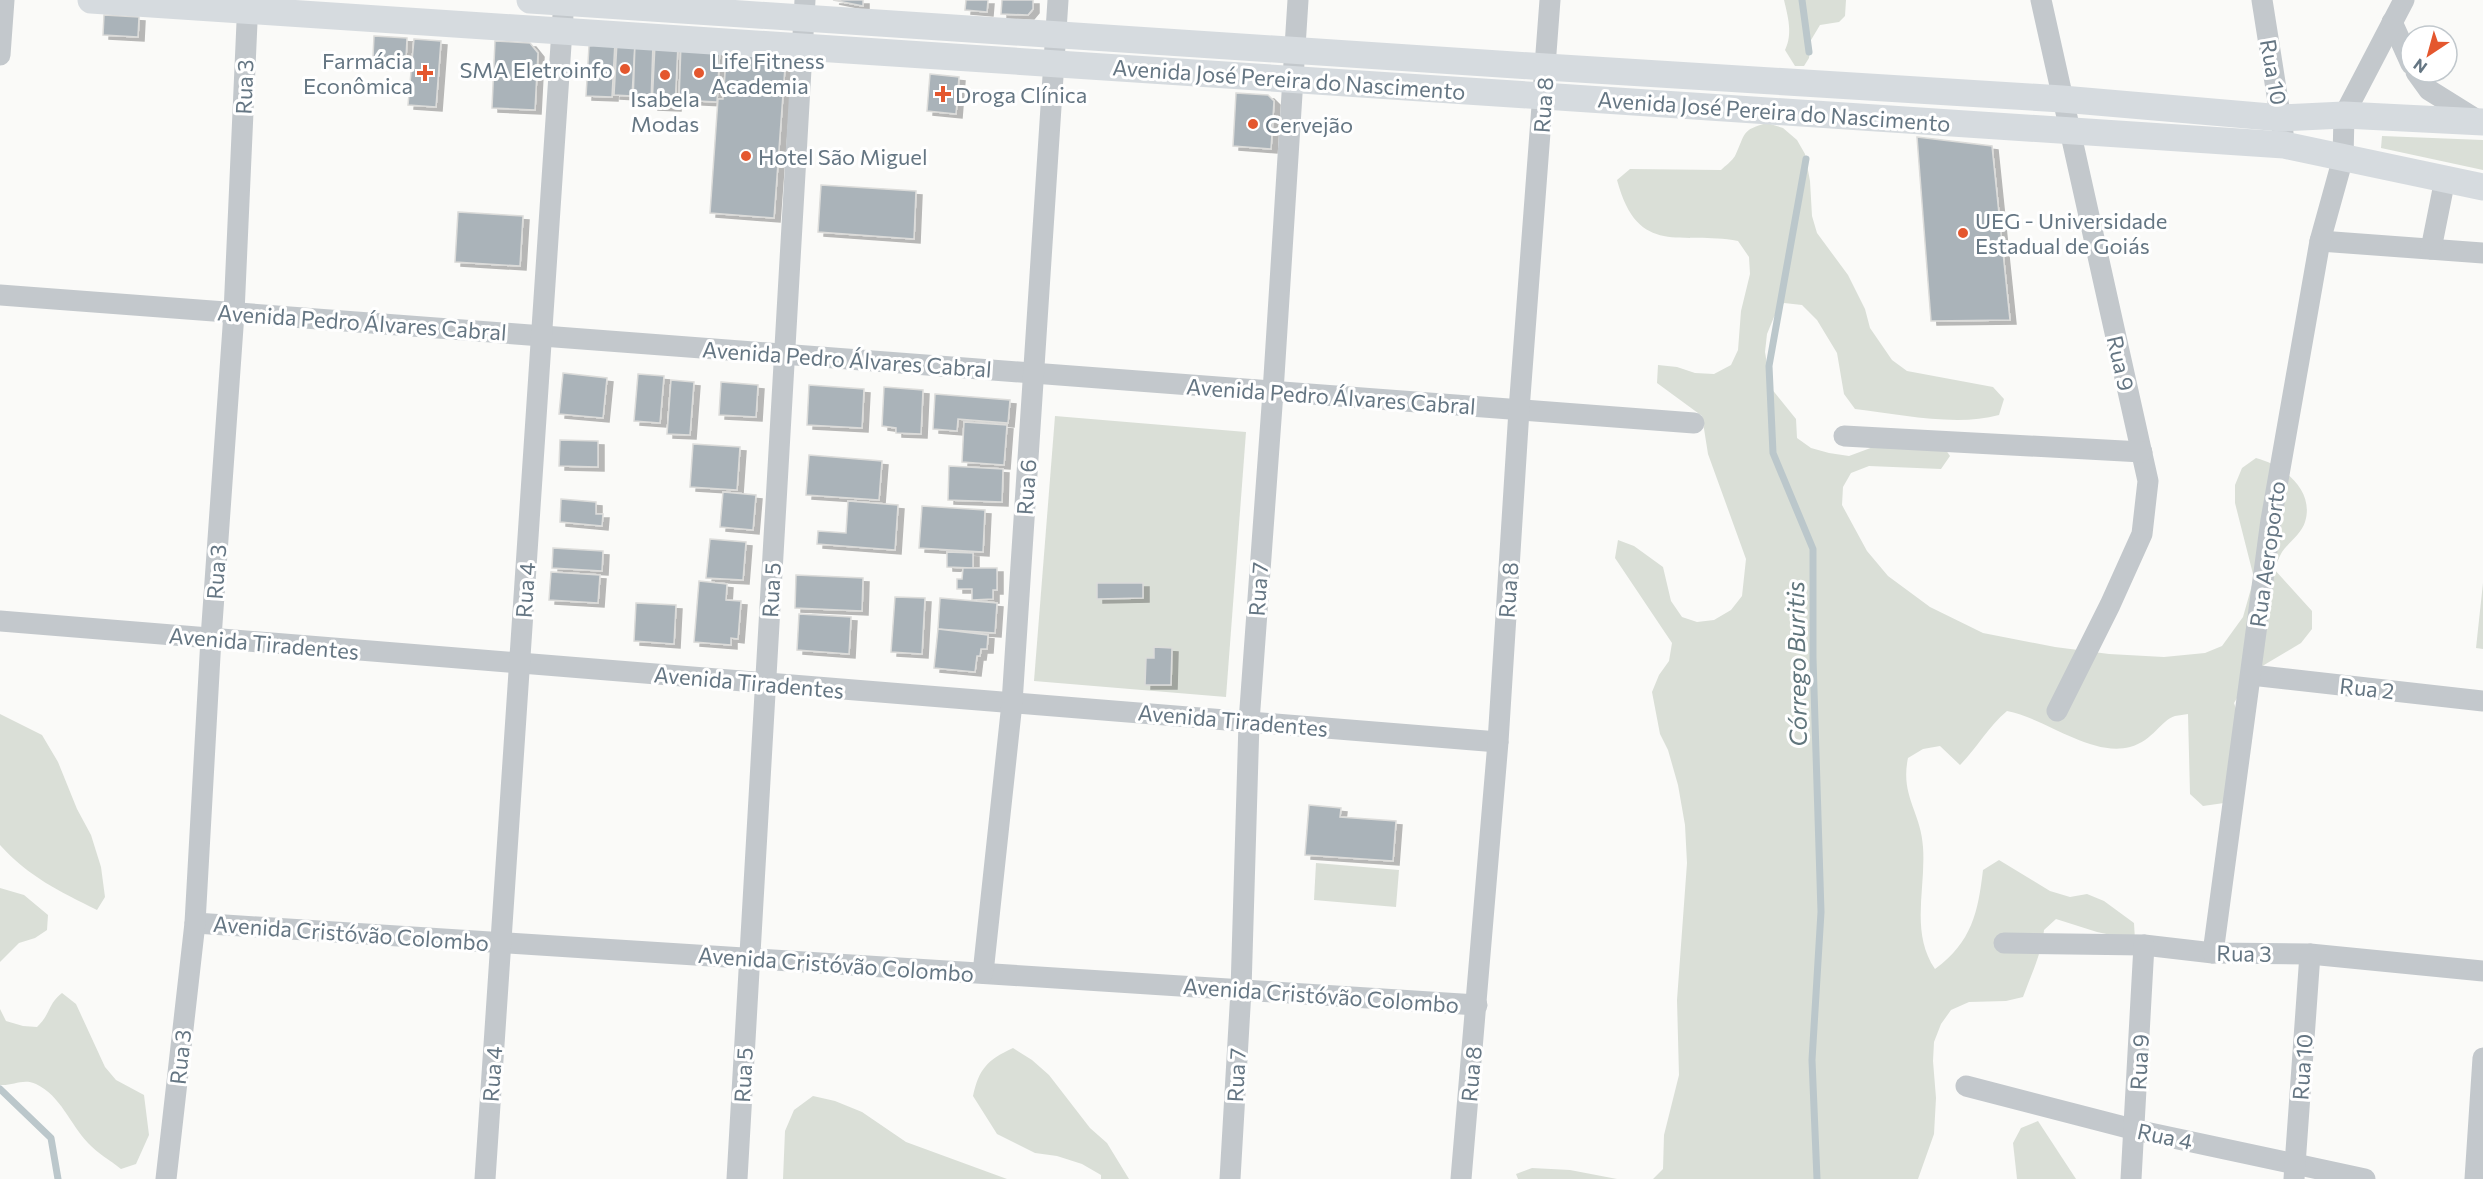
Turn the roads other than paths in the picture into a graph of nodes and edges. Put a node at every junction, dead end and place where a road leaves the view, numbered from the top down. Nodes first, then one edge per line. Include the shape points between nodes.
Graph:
1 (4, 0) edge
2 (91, 0) edge
3 (530, 0) edge
4 (1058, 0) edge
5 (1298, 0) edge
6 (1550, 0) edge
7 (2041, 0) edge
8 (2262, 0) edge
9 (2404, 0) edge
10 (564, 1) edge
11 (247, 5) edge
12 (805, 9) edge
13 (2392, 22) junction
14 (562, 31) junction
15 (1056, 34) junction
16 (2399, 37) edge
17 (803, 47) junction
18 (1295, 51) junction
19 (0, 55) edge
20 (1054, 63) junction
21 (1546, 68) junction
22 (1293, 79) junction
23 (1820, 84) junction
24 (2425, 84) edge
25 (1544, 96) junction
26 (2062, 99) junction
27 (1820, 114) junction
28 (2344, 115) junction
29 (2282, 118) junction
30 (2481, 122) edge
31 (2069, 130) junction
32 (2284, 145) junction
33 (2343, 158) junction
34 (2445, 179) junction
35 (2483, 187) edge
36 (2319, 241) junction
37 (2431, 249) junction
38 (2483, 253) edge
39 (0, 295) edge
40 (234, 313) junction
41 (542, 336) junction
42 (785, 354) junction
43 (1033, 373) junction
44 (1273, 392) junction
45 (1519, 410) junction
46 (1694, 423) dead end
47 (1844, 436) dead end
48 (2142, 452) junction
49 (0, 621) edge
50 (212, 638) junction
51 (520, 663) junction
52 (2251, 675) junction
53 (766, 683) junction
54 (2483, 701) edge
55 (1012, 703) junction
56 (2057, 711) dead end
57 (1249, 722) junction
58 (1498, 742) junction
59 (195, 923) junction
60 (501, 942) junction
61 (2004, 943) dead end
62 (2144, 945) junction
63 (2213, 953) junction
64 (2310, 954) junction
65 (750, 958) junction
66 (2483, 971) edge
67 (983, 973) junction
68 (1241, 990) junction
69 (1477, 1005) junction
70 (2483, 1058) edge
71 (1966, 1086) dead end
72 (2136, 1130) junction
73 (2295, 1172) edge
74 (166, 1179) edge
75 (485, 1179) edge
76 (737, 1179) edge
77 (1230, 1179) edge
78 (1461, 1179) edge
79 (2132, 1179) edge
80 (2365, 1179) edge
81 (2475, 1179) edge

1 - 19 street
2 - 11 main road, Avenida José Pereira do Nascimento
3 - 10 main road, Avenida José Pereira do Nascimento
4 - 15 street, Rua 6
5 - 18 street, Rua 7
6 - 21 street, Rua 8
7 - 26 street, Rua 9
8 - 29 street, Rua 10
9 - 13 street
10 - 12 main road, Avenida José Pereira do Nascimento
10 - 14 street, Rua 4
11 - 14 main road, Avenida José Pereira do Nascimento
11 - 40 street, Rua 3
12 - 15 main road, Avenida José Pereira do Nascimento
12 - 17 street, Rua 5
13 - 16 street
13 - 28 street
14 - 17 main road, Avenida José Pereira do Nascimento
14 - 41 street, Rua 4
15 - 18 main road, Avenida José Pereira do Nascimento
15 - 20 street, Rua 6
17 - 20 main road, Avenida José Pereira do Nascimento
17 - 42 street, Rua 5
18 - 21 main road, Avenida José Pereira do Nascimento
18 - 22 street, Rua 7
20 - 22 main road, Avenida José Pereira do Nascimento
20 - 43 street, Rua 6
21 - 23 main road, Avenida José Pereira do Nascimento
21 - 25 street, Rua 8
22 - 25 main road, Avenida José Pereira do Nascimento
22 - 44 street, Rua 7
23 - 26 main road, Avenida José Pereira do Nascimento
23 - 27 main road
24 - 30 street
25 - 27 main road, Avenida José Pereira do Nascimento
25 - 45 street, Rua 8
26 - 29 main road, Avenida José Pereira do Nascimento
26 - 31 street, Rua 9
27 - 31 main road, Avenida José Pereira do Nascimento
28 - 29 main road, Avenida José Pereira do Nascimento
28 - 30 main road, Avenida José Pereira do Nascimento
28 - 33 street, Rua Aeroporto
29 - 32 street, Rua 10
31 - 32 main road, Avenida José Pereira do Nascimento
31 - 48 street, Rua 9
32 - 33 main road, Avenida José Pereira do Nascimento
33 - 34 main road, Avenida José Pereira do Nascimento
33 - 36 street, Rua Aeroporto
34 - 35 main road, Avenida José Pereira do Nascimento
34 - 37 street
36 - 37 street
36 - 52 street, Rua Aeroporto via 2271,520
37 - 38 street
39 - 40 street, Avenida Pedro Álvares Cabral
40 - 41 street, Avenida Pedro Álvares Cabral
40 - 50 street, Rua 3
41 - 42 street, Avenida Pedro Álvares Cabral
41 - 51 street, Rua 4
42 - 43 street, Avenida Pedro Álvares Cabral
42 - 53 street, Rua 5
43 - 44 street, Avenida Pedro Álvares Cabral
43 - 55 street, Rua 6
44 - 45 street, Avenida Pedro Álvares Cabral
44 - 57 street, Rua 7
45 - 46 street, Avenida Pedro Álvares Cabral
45 - 58 street, Rua 8
47 - 48 street
48 - 56 street, Rua 9 via 2148,481 2142,534
49 - 50 street, Avenida Tiradentes
50 - 51 street, Avenida Tiradentes
50 - 59 street, Rua 3
51 - 53 street, Avenida Tiradentes
51 - 60 street, Rua 4
52 - 54 street, Rua 2
52 - 63 street, Rua Aeroporto
53 - 55 street, Avenida Tiradentes
53 - 65 street, Rua 5
55 - 57 street, Avenida Tiradentes
55 - 67 street, Rua 6
57 - 58 street, Avenida Tiradentes
57 - 68 street, Rua 7
58 - 69 street, Rua 8
59 - 60 street, Avenida Cristóvão Colombo
59 - 74 street, Rua 3
60 - 65 street, Avenida Cristóvão Colombo
60 - 75 street, Rua 4
61 - 62 street, Rua 3
62 - 63 street, Rua 3
62 - 72 street, Rua 9
63 - 64 street, Rua 3
64 - 66 street, Rua 3
64 - 73 street, Rua 10
65 - 67 street, Avenida Cristóvão Colombo
65 - 76 street, Rua 5
67 - 68 street, Avenida Cristóvão Colombo
68 - 69 street, Avenida Cristóvão Colombo
68 - 77 street, Rua 7
69 - 78 street, Rua 8
70 - 81 street
71 - 72 street, Rua 4
72 - 73 street, Rua 4
72 - 79 street, Rua 9
73 - 80 street, Rua 4

